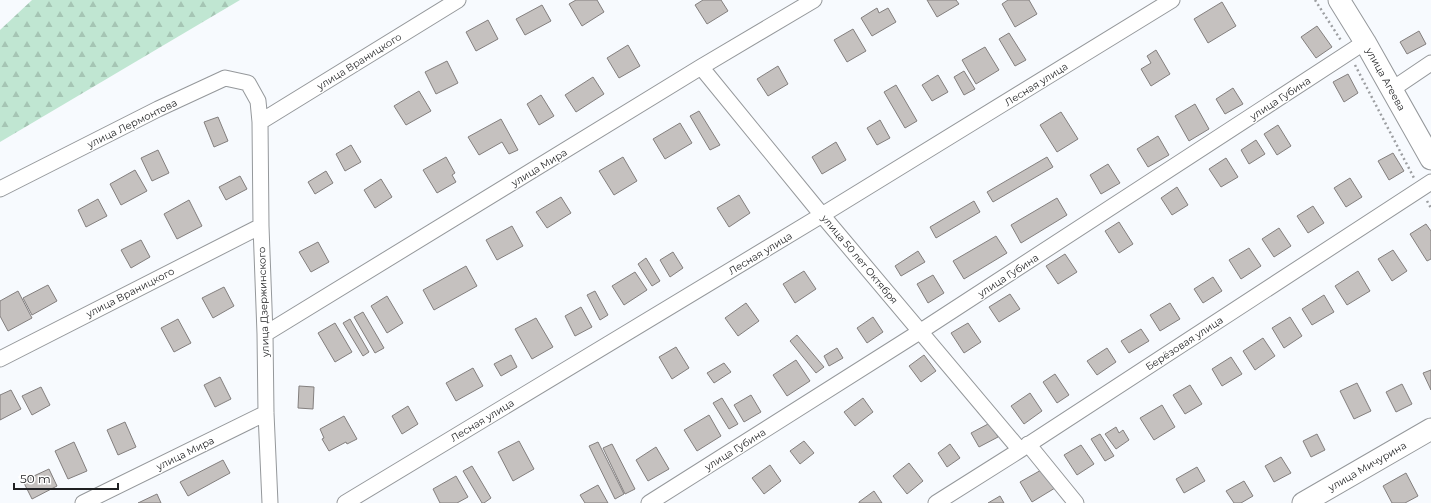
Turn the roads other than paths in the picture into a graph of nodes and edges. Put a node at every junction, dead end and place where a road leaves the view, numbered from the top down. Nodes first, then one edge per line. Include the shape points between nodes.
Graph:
1 (458, 0) edge
2 (814, 0) edge
3 (1172, 0) edge
4 (1339, 0) edge
5 (1357, 47) junction
6 (1431, 63) edge
7 (701, 67) junction
8 (1391, 90) junction
9 (258, 101) joint
10 (260, 122) junction
11 (1431, 159) edge
12 (1426, 185) edge
13 (0, 189) edge
14 (822, 215) junction
15 (261, 226) junction
16 (921, 331) junction
17 (265, 334) junction
18 (0, 359) edge
19 (266, 413) junction
20 (1431, 429) edge
21 (1024, 447) junction
22 (83, 503) edge
23 (270, 503) edge
24 (345, 503) edge
25 (649, 503) edge
26 (936, 503) edge
27 (1076, 503) edge
28 (1303, 503) edge

1 - 10 street, улица Враницкого
2 - 7 street, улица Мира
3 - 14 street, Лесная улица
4 - 5 street, улица Агеева
5 - 8 street, улица Агеева
5 - 16 street, улица Губина
6 - 8 street
7 - 14 street, улица 50 лет Октября
7 - 17 street, улица Мира
8 - 11 street, улица Агеева
9 - 10 street, улица Дзержинского
9 - 13 street, улица Лермонтова via 248,83 225,78
10 - 15 street, улица Дзержинского
12 - 21 street, Берёзовая улица
14 - 16 street, улица 50 лет Октября
14 - 24 street, Лесная улица
15 - 17 street, улица Дзержинского
15 - 18 street, улица Враницкого
16 - 21 street, улица 50 лет Октября
16 - 25 street, улица Губина
17 - 19 street, улица Дзержинского
19 - 22 street, улица Мира
19 - 23 street, улица Дзержинского
20 - 28 street, улица Мичурина
21 - 26 street, Берёзовая улица
21 - 27 street, улица 50 лет Октября

